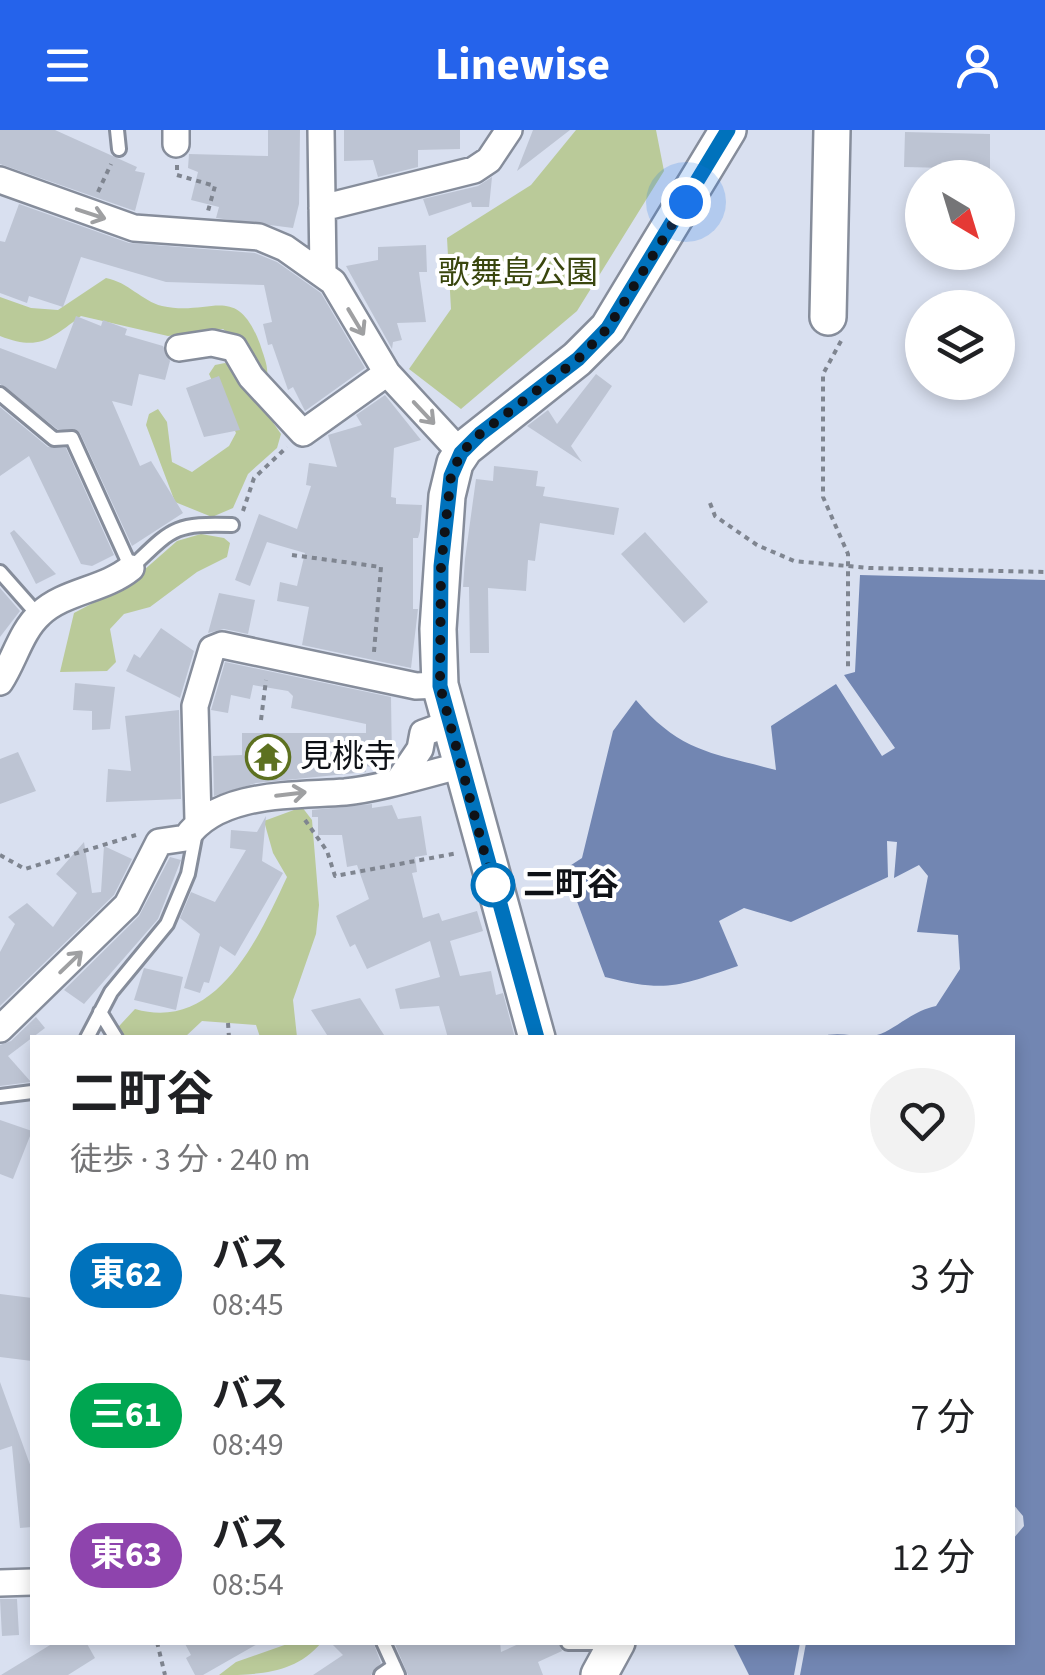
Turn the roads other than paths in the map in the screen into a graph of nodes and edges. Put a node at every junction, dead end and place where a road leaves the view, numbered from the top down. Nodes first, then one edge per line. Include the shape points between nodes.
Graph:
1 (117, 130) edge
2 (321, 130) edge
3 (510, 130) edge
4 (728, 130) edge
5 (832, 130) edge
6 (119, 149) road end
7 (0, 180) edge
8 (322, 208) junction
9 (324, 272) junction
10 (835, 326) road end
11 (179, 348) dead end
12 (387, 373) junction
13 (0, 394) edge
14 (461, 453) junction
15 (232, 525) road end
16 (130, 568) junction
17 (0, 572) edge
18 (38, 615) junction
19 (0, 682) edge
20 (440, 686) junction
21 (448, 724) junction
22 (460, 766) junction
23 (398, 780) junction
24 (198, 820) junction
25 (100, 1012) junction
26 (0, 1029) edge
27 (89, 1035) edge
28 (114, 1035) edge
29 (536, 1035) edge
30 (30, 1092) edge
31 (0, 1096) edge
32 (0, 1581) edge
33 (30, 1582) edge
34 (384, 1645) edge
35 (616, 1645) edge
36 (396, 1670) edge
37 (381, 1675) edge
38 (599, 1675) edge

1 - 6 lane
2 - 8 street
3 - 8 street via 474,170
4 - 14 street via 608,328
5 - 10 street
7 -> 9 street via 134,228 259,237
8 - 9 street
9 -> 12 street
11 - 12 street via 234,348 303,433
12 -> 14 street
13 - 16 lane via 54,439 72,438
14 - 20 street via 447,496
15 - 16 lane via 172,530
16 - 18 street
17 - 18 lane
18 - 19 street
20 - 21 street
20 - 24 street via 222,645 212,649 194,706
21 - 22 street
21 - 23 street via 423,733
22 - 23 street
22 - 29 street
23 - 24 street via 346,792 290,792
24 - 25 lane via 188,874 167,924
26 -> 24 street via 127,905 159,842 178,842
25 - 27 lane
25 - 28 lane
30 - 31 lane
32 - 33 street
34 - 36 lane
35 - 38 street
36 - 37 lane

